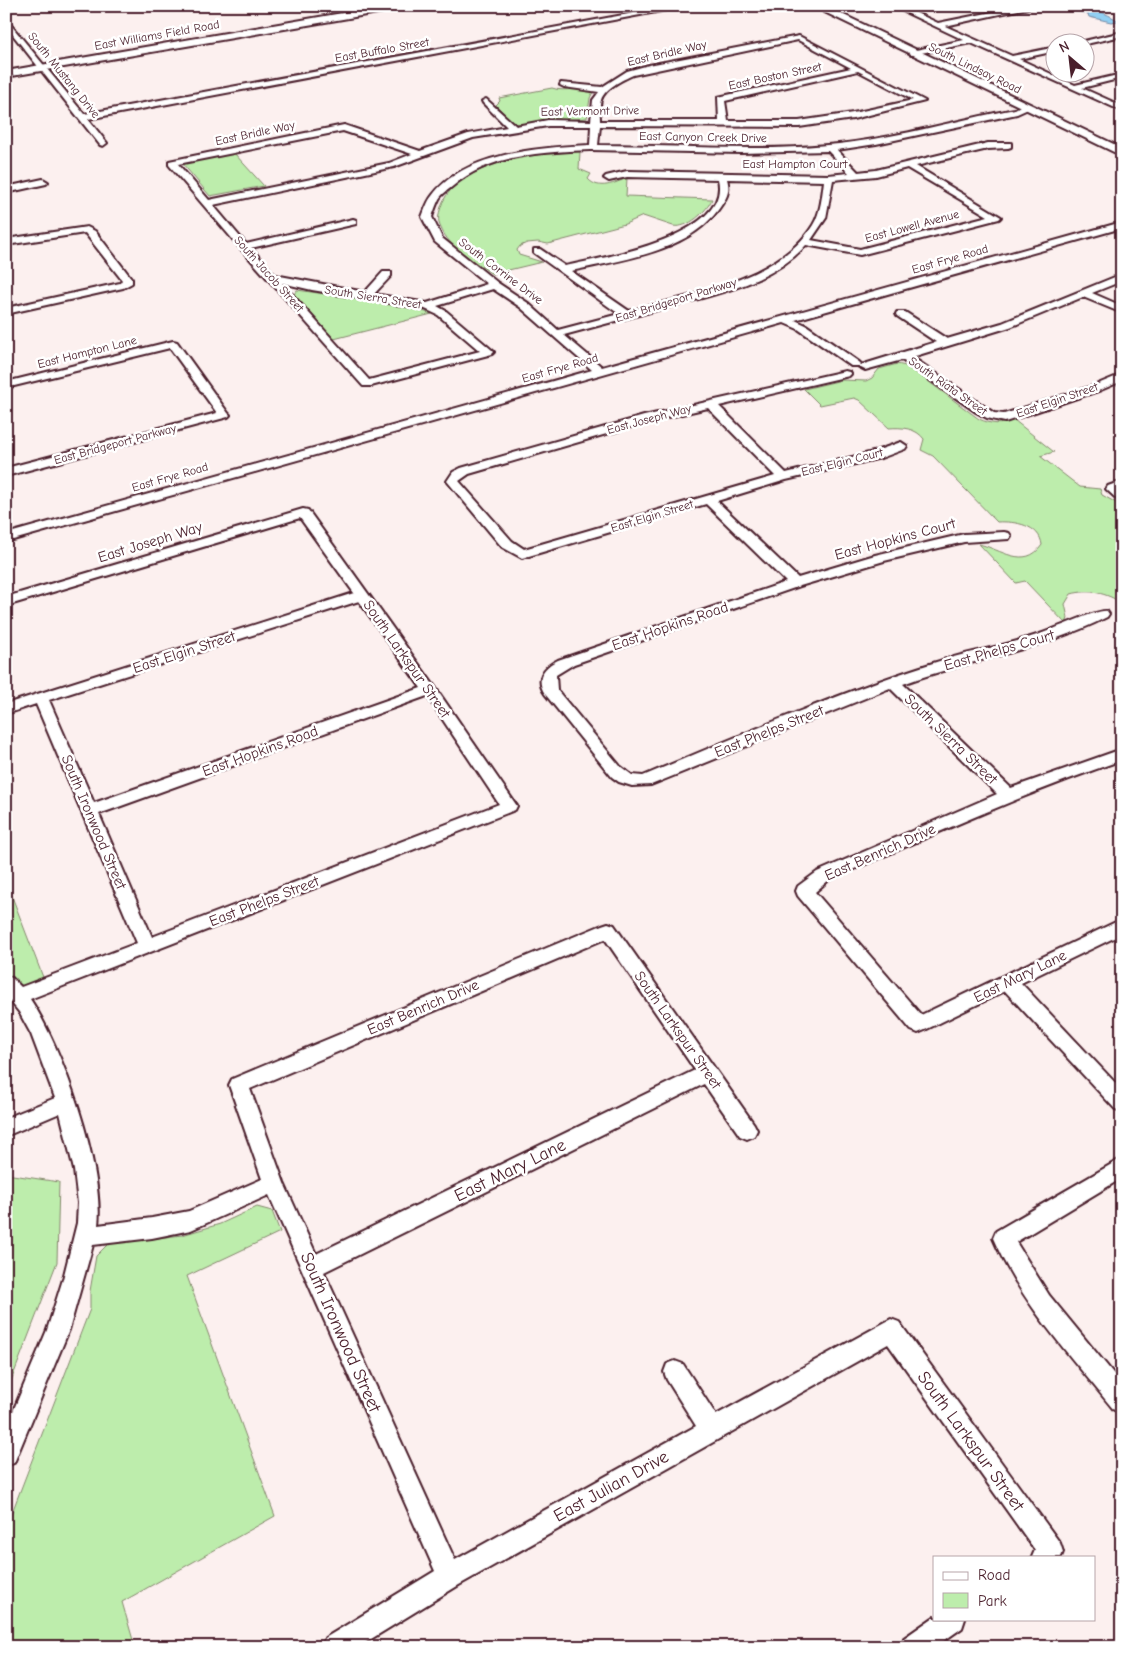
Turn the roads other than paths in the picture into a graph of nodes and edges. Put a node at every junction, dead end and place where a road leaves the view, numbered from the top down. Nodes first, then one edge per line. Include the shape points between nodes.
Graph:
1 (374, 6) edge
2 (401, 6) edge
3 (685, 6) edge
4 (817, 6) edge
5 (896, 6) edge
6 (1034, 6) edge
7 (6, 21) edge
8 (938, 25) junction
9 (1122, 34) edge
10 (1096, 39) edge
11 (970, 40) junction
12 (1046, 51) edge
13 (914, 53) junction
14 (1010, 58) junction
15 (42, 65) junction
16 (6, 68) edge
17 (858, 69) junction
18 (6, 74) edge
19 (1122, 76) edge
20 (564, 85) dead end
21 (1075, 87) junction
22 (604, 90) junction
23 (486, 101) dead end
24 (1025, 106) junction
25 (1122, 109) edge
26 (84, 117) junction
27 (597, 122) junction
28 (724, 124) junction
29 (512, 128) junction
30 (103, 142) dead end
31 (1008, 145) dead end
32 (594, 147) junction
33 (830, 148) junction
34 (419, 154) junction
35 (1122, 154) edge
36 (172, 163) joint
37 (908, 165) junction
38 (857, 176) junction
39 (722, 177) junction
40 (609, 178) dead end
41 (828, 178) junction
42 (43, 182) dead end
43 (452, 182) joint
44 (6, 190) edge
45 (208, 204) junction
46 (353, 222) dead end
47 (1122, 226) edge
48 (6, 242) edge
49 (804, 242) junction
50 (244, 247) junction
51 (538, 251) dead end
52 (566, 270) junction
53 (387, 274) dead end
54 (1122, 277) edge
55 (273, 278) junction
56 (128, 281) joint
57 (494, 285) junction
58 (1083, 293) junction
59 (367, 296) junction
60 (428, 306) junction
61 (1122, 310) edge
62 (6, 311) edge
63 (901, 314) dead end
64 (628, 315) junction
65 (785, 320) junction
66 (558, 334) junction
67 (945, 343) junction
68 (488, 352) joint
69 (904, 356) junction
70 (860, 366) junction
71 (599, 371) junction
72 (844, 371) junction
73 (1122, 377) edge
74 (6, 385) edge
75 (710, 403) junction
76 (224, 415) joint
77 (991, 416) joint
78 (900, 446) dead end
79 (6, 472) edge
80 (457, 475) joint
81 (783, 477) junction
82 (708, 499) junction
83 (303, 513) joint
84 (1004, 536) dead end
85 (6, 538) edge
86 (522, 554) joint
87 (796, 584) junction
88 (362, 595) junction
89 (6, 602) edge
90 (1102, 614) dead end
91 (548, 674) joint
92 (893, 683) junction
93 (430, 690) junction
94 (41, 698) junction
95 (6, 709) edge
96 (1122, 754) edge
97 (1008, 795) junction
98 (510, 806) joint
99 (90, 811) junction
100 (1122, 926) edge
101 (608, 930) joint
102 (147, 946) junction
103 (1008, 982) junction
104 (12, 989) edge
105 (918, 1025) joint
106 (708, 1073) junction
107 (239, 1085) joint
108 (66, 1102) junction
109 (1122, 1103) edge
110 (6, 1127) edge
111 (747, 1130) dead end
112 (1122, 1167) edge
113 (274, 1183) junction
114 (84, 1236) junction
115 (1003, 1238) joint
116 (312, 1267) junction
117 (891, 1330) joint
118 (674, 1372) dead end
119 (1122, 1402) edge
120 (712, 1430) junction
121 (6, 1455) edge
122 (1048, 1554) edge
123 (450, 1576) junction
124 (952, 1620) edge
125 (334, 1647) edge
126 (913, 1647) edge

1 - 15 main road, East Williams Field Road
2 - 15 main road, East Williams Field Road
3 - 26 street, East Buffalo Street
4 - 13 main road, South Lindsay Road
5 - 8 street
6 - 8 street
7 - 15 street, South Mustang Drive
8 - 11 street
9 - 10 street
11 - 13 street
11 - 14 street
12 - 14 street
13 - 24 main road, South Lindsay Road
14 - 21 street
15 - 16 main road, East Williams Field Road
15 - 18 main road, East Williams Field Road
15 - 26 street, South Mustang Drive
17 - 22 street, East Bridle Way via 799,38 652,67 630,73
17 - 28 street, East Boston Street via 721,99
17 - 28 street, East Vermont Drive via 921,101 799,124
19 - 21 street
20 - 22 street
21 - 25 street
22 - 27 street via 597,100
23 - 29 street
24 - 33 street, East Canyon Creek Drive via 1016,111 886,140
24 - 35 main road, South Lindsay Road
26 - 30 street, South Mustang Drive
27 - 28 street, East Vermont Drive
27 - 29 street, East Vermont Drive
27 - 32 street
29 - 34 street, East Vermont Drive via 471,136
31 - 37 street, East Hampton Court via 988,146
32 - 33 street, East Canyon Creek Drive via 760,151
32 - 43 street, East Canyon Creek Drive via 513,156 474,169
33 - 38 street
34 - 36 street, East Bridle Way via 344,128
34 - 45 street, East Vermont Drive via 391,165
36 - 45 street, South Jacob Street
37 - 38 street, East Hampton Court
37 - 49 street, East Lowell Avenue via 996,216 860,252
38 - 41 street, East Hampton Court
39 - 40 street, East Hampton Court via 627,174
39 - 41 street, East Hampton Court
39 - 52 street via 724,193 717,206 710,217 691,230 640,251
41 - 49 street, East Bridgeport Parkway via 821,217
42 - 44 street
43 - 57 street, South Corrine Drive via 436,197 427,217 438,240
45 - 50 street, South Jacob Street
46 - 50 street
47 - 65 street, East Frye Road
48 - 56 street via 87,230
49 - 64 street, East Bridgeport Parkway via 789,256 729,286
50 - 55 street, South Jacob Street
51 - 52 street
52 - 64 street
53 - 59 street
54 - 58 street, East Joseph Way
55 - 59 street, South Sierra Street
55 - 68 street, South Jacob Street via 367,384
56 - 62 street via 123,285
57 - 60 street
57 - 66 street, South Corrine Drive
58 - 61 street
58 - 67 street, East Joseph Way via 1006,325
59 - 60 street, South Sierra Street
60 - 68 street, South Sierra Street via 442,313
63 - 67 street
64 - 66 street, East Bridgeport Parkway
65 - 70 street via 802,327
65 - 71 street, East Frye Road
65 - 72 street via 789,329
66 - 71 street, South Corrine Drive
67 - 69 street, East Joseph Way
69 - 70 street, East Joseph Way
69 - 77 street, South Riata Street
70 - 72 street, East Joseph Way via 868,371 864,376 854,377
71 - 85 street, East Frye Road
72 - 75 street, East Joseph Way
73 - 77 street, East Elgin Street via 1016,415 1005,418
74 - 76 street, East Hampton Lane via 173,344
75 - 80 street, East Joseph Way via 639,420
75 - 81 street
76 - 79 street, East Bridgeport Parkway
78 - 81 street, East Elgin Court via 876,455
80 - 86 street via 453,481 456,486 507,544
81 - 82 street, East Elgin Street
82 - 86 street, East Elgin Street
82 - 87 street
83 - 88 street, South Larkspur Street
83 - 89 street, East Joseph Way
84 - 87 street, East Hopkins Court via 964,538 880,558
87 - 91 street, East Hopkins Road via 569,661
88 - 93 street, South Larkspur Street
88 - 94 street, East Elgin Street
90 - 92 street, East Phelps Court via 1065,632 941,666
91 - 92 street, East Phelps Street via 546,682 550,691 614,770 632,782 645,781
92 - 97 street, South Sierra Street
93 - 98 street, South Larkspur Street
93 - 99 street, East Hopkins Road
94 - 95 street, East Elgin Street
94 - 99 street, South Ironwood Street
96 - 97 street, East Benrich Drive
97 - 105 street, East Benrich Drive via 823,876 804,891
98 - 102 street, East Phelps Street
99 - 102 street, South Ironwood Street
100 - 103 street, East Mary Lane
101 - 106 street, South Larkspur Street
101 - 107 street, East Benrich Drive
102 - 104 street, East Phelps Street
103 - 105 street, East Mary Lane
103 - 109 street
104 - 108 street via 39,1030
106 - 111 street, South Larkspur Street
106 - 116 street, East Mary Lane
107 - 113 street, South Ironwood Street
108 - 110 street
108 - 114 street via 85,1168 88,1219
112 - 115 street
113 - 114 street via 191,1220
113 - 116 street, South Ironwood Street
114 - 121 street via 73,1287 41,1375
115 - 119 street via 1013,1262 1039,1298
116 - 123 street, South Ironwood Street
117 - 120 street, East Julian Drive
117 - 122 street, South Larkspur Street
118 - 120 street
120 - 123 street, East Julian Drive
123 - 125 street, East Julian Drive
124 - 126 street

